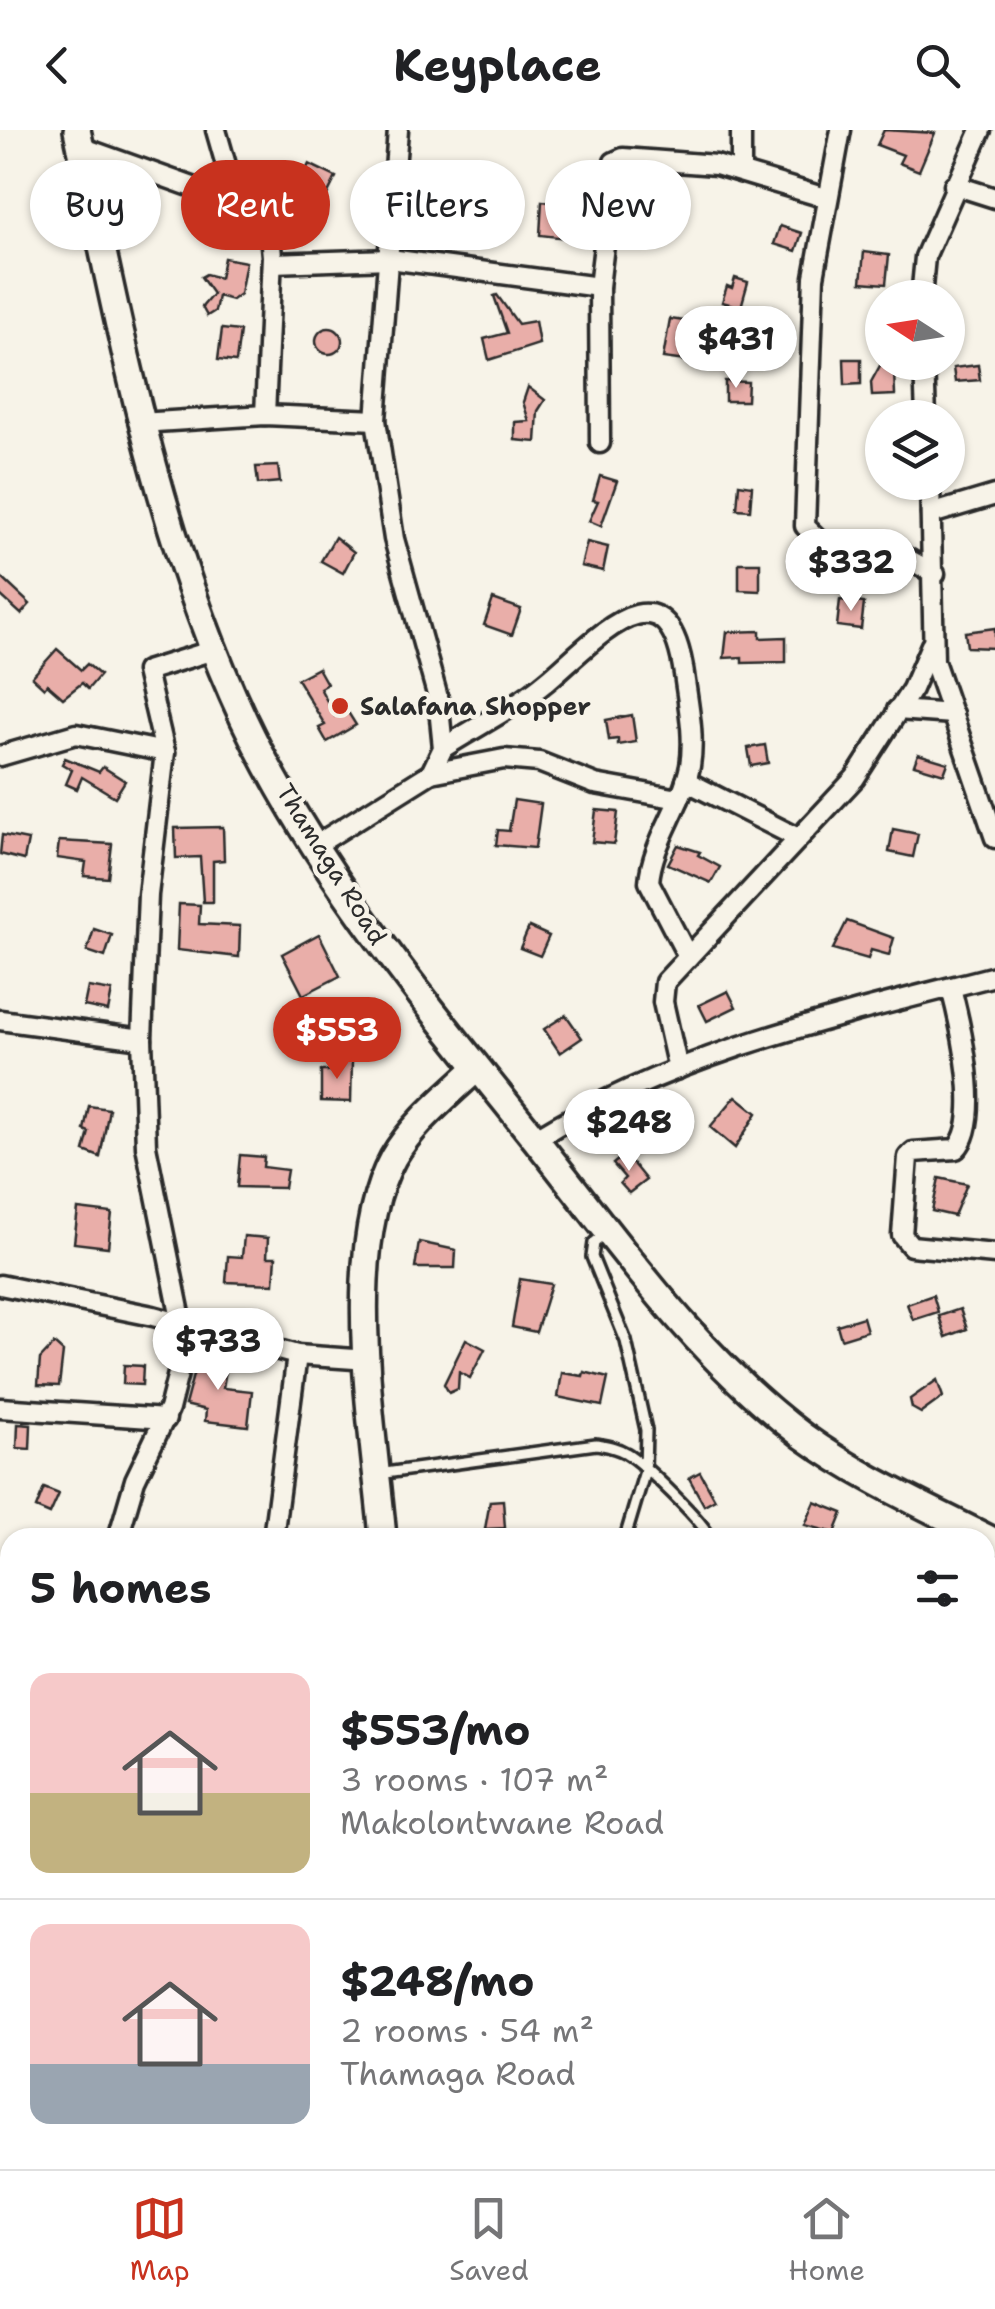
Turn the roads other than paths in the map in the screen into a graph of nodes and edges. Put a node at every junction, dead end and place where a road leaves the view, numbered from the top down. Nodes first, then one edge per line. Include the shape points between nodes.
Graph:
1 (216, 130) edge
2 (398, 130) edge
3 (741, 130) edge
4 (841, 130) edge
5 (978, 132) edge
6 (79, 139) edge
7 (225, 160) edge
8 (741, 170) junction
9 (181, 179) edge
10 (954, 185) junction
11 (826, 198) junction
12 (995, 198) edge
13 (271, 250) edge
14 (390, 259) junction
15 (272, 263) junction
16 (923, 280) edge
17 (600, 287) junction
18 (264, 414) junction
19 (376, 420) junction
20 (140, 423) junction
21 (600, 443) dead end
22 (995, 495) edge
23 (931, 500) edge
24 (931, 514) junction
25 (935, 574) junction
26 (931, 645) junction
27 (217, 649) junction
28 (897, 710) junction
29 (953, 714) junction
30 (443, 748) junction
31 (166, 752) junction
32 (0, 756) edge
33 (431, 773) junction
34 (682, 790) junction
35 (798, 838) junction
36 (995, 838) edge
37 (316, 845) junction
38 (688, 957) junction
39 (995, 976) edge
40 (951, 988) junction
41 (0, 1020) edge
42 (142, 1039) junction
43 (476, 1068) junction
44 (678, 1069) junction
45 (535, 1139) junction
46 (608, 1231) junction
47 (995, 1254) edge
48 (0, 1285) edge
49 (186, 1325) junction
50 (297, 1355) junction
51 (369, 1360) junction
52 (0, 1408) edge
53 (166, 1419) junction
54 (645, 1471) junction
55 (378, 1474) junction
56 (121, 1528) edge
57 (273, 1528) edge
58 (382, 1528) edge
59 (628, 1528) edge
60 (704, 1528) edge
61 (968, 1528) edge

1 - 7 street
2 - 14 street
3 - 8 street
4 - 11 street
5 - 10 street
6 - 9 street
6 - 20 main road, Thamaga Road
8 - 11 street
8 - 17 street via 614,162
10 - 12 street
10 - 16 street
11 - 25 street via 811,314 805,526 822,543 894,551
13 - 15 street
14 - 15 street
14 - 17 street
14 - 19 street
15 - 18 street
17 - 21 street
18 - 19 street
18 - 20 street
19 - 30 street via 394,539 438,698
20 - 27 main road, Thamaga Road
22 - 24 street
23 - 24 street
24 - 25 street
25 - 26 street
26 - 28 street
26 - 29 street
27 - 31 street via 146,671
27 - 37 main road, Thamaga Road via 244,720
28 - 29 street
28 - 35 street via 856,778
29 - 36 street
30 - 33 street
30 - 34 street via 544,684 618,618 649,616 666,623 680,648 690,725
31 - 32 street via 76,734
31 - 42 street via 148,895
33 - 34 street via 504,758 539,762 595,784
33 - 37 street
34 - 35 street
34 - 38 street via 650,882
35 - 38 street
37 - 43 main road, Thamaga Road
38 - 44 street via 662,992
39 - 40 street
40 - 44 street via 835,1017
40 - 47 street via 964,1041 966,1132 956,1149 908,1157 902,1235 911,1246
41 - 42 street
42 - 49 street via 146,1146
43 - 45 main road, Thamaga Road
43 - 51 main road via 416,1126 378,1192 364,1257
44 - 45 street via 597,1100
45 - 46 main road, Thamaga Road
46 - 54 lane via 594,1243 592,1257 636,1373
46 - 61 main road, Thamaga Road via 698,1340 803,1436
48 - 49 street
49 - 50 street
49 - 53 street
50 - 51 street
50 - 57 street
51 - 55 main road
52 - 53 street
53 - 56 street via 135,1480
54 - 55 lane via 622,1450 596,1444
54 - 59 lane
54 - 60 lane
55 - 58 main road

